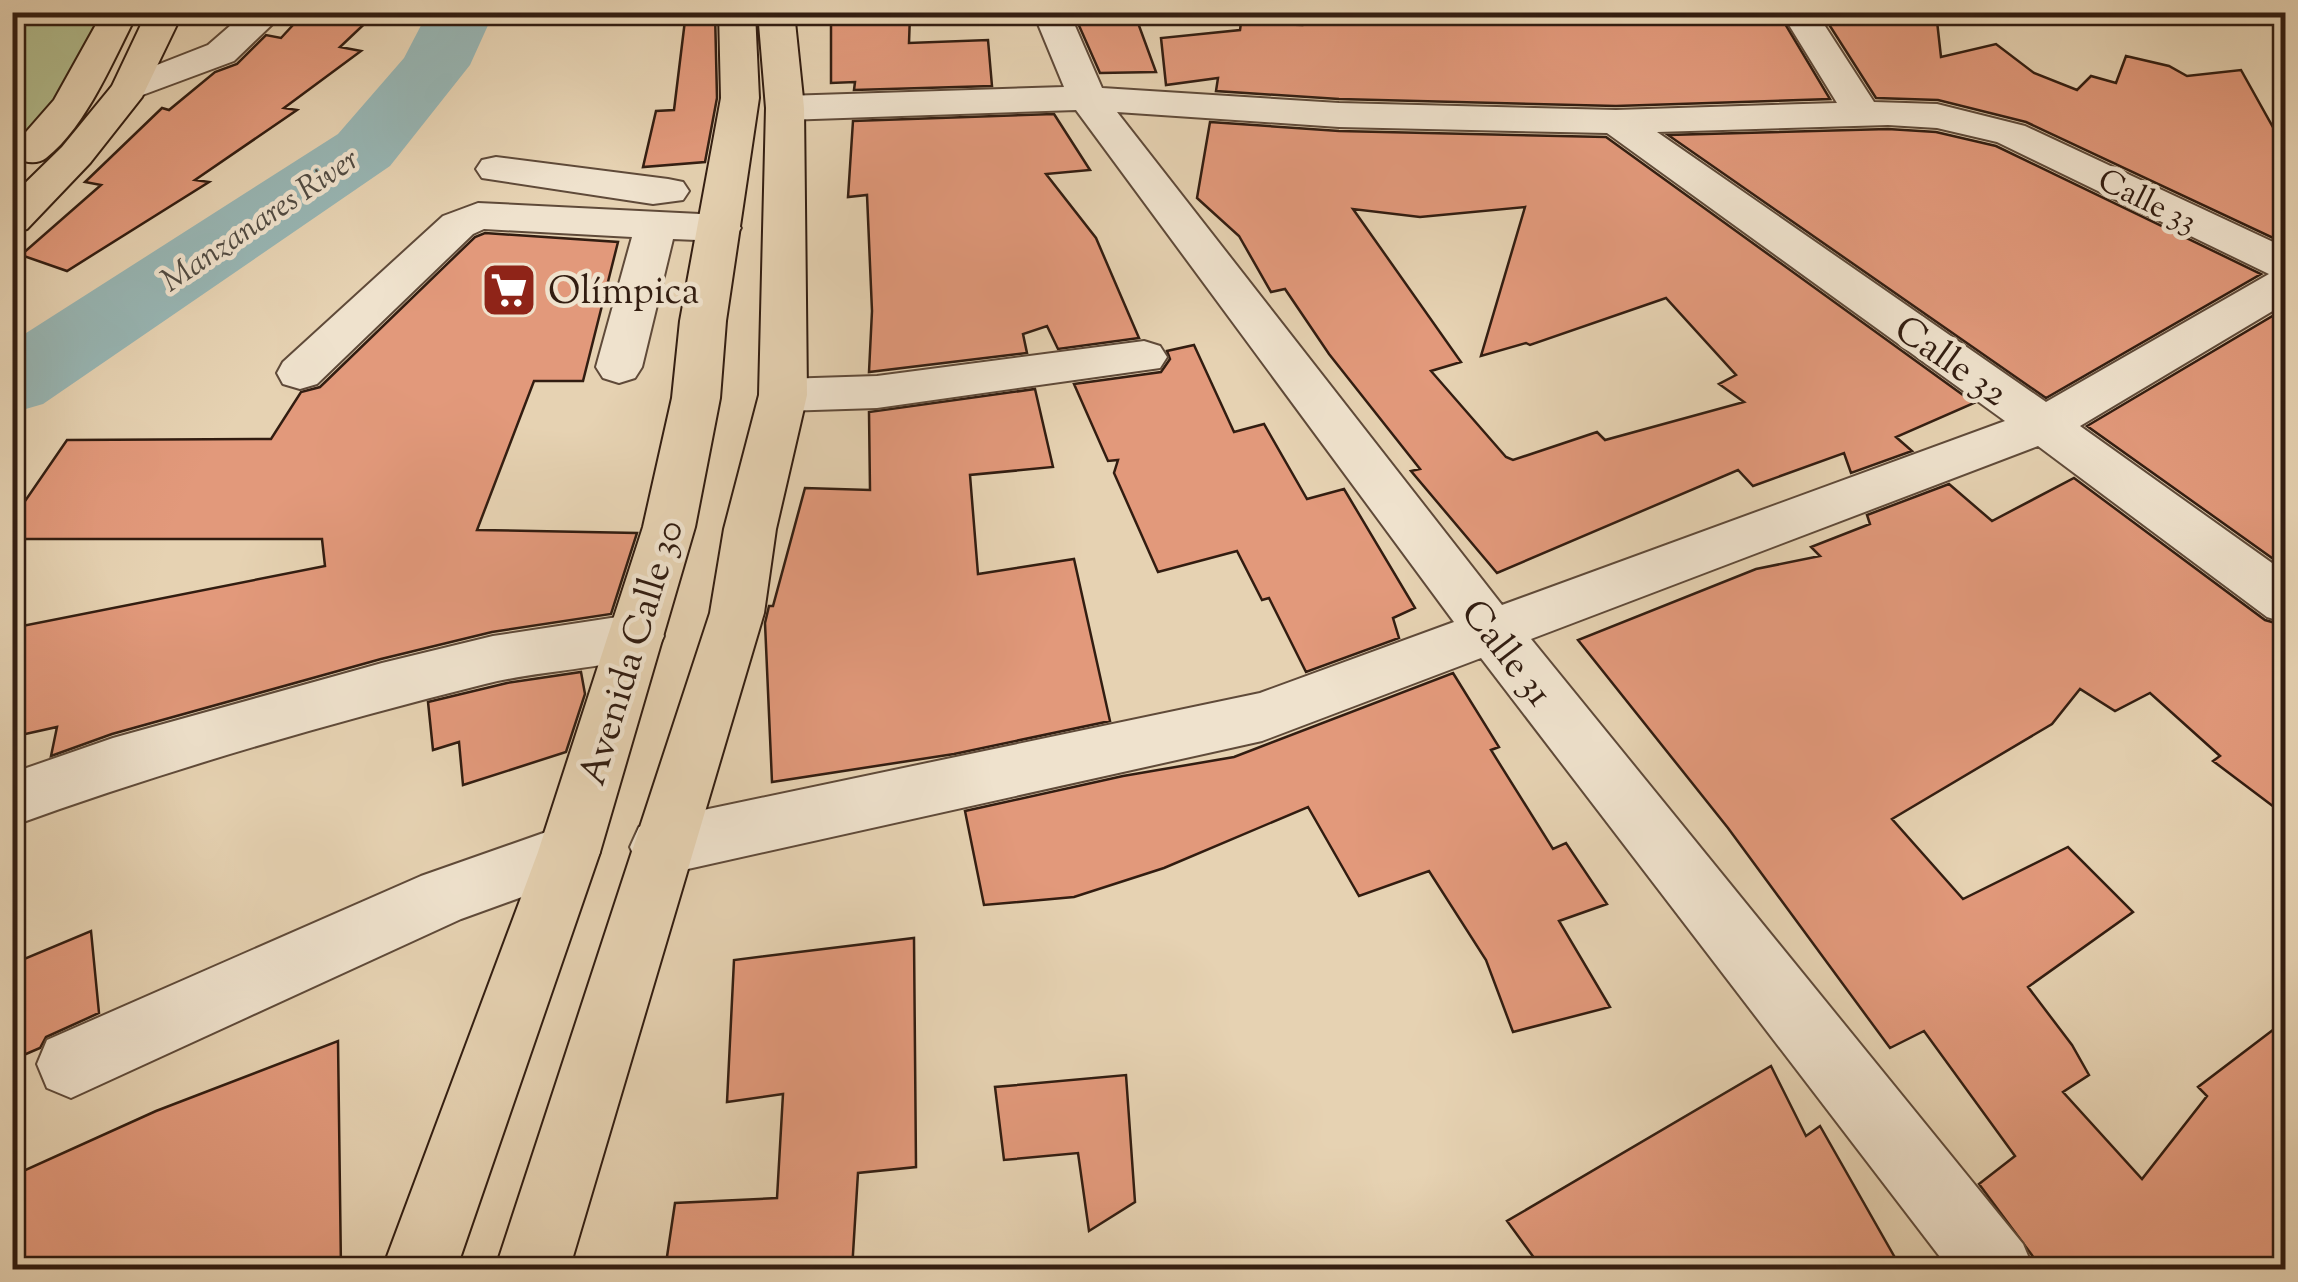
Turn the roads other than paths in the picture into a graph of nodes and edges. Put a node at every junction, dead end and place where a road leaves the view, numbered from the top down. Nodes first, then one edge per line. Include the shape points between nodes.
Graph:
1 (121, 12) edge
2 (165, 12) edge
3 (268, 12) edge
4 (737, 12) edge
5 (776, 12) edge
6 (1051, 12) edge
7 (1798, 12) edge
8 (129, 89) junction
9 (1087, 98) junction
10 (785, 108) junction
11 (1863, 114) junction
12 (1616, 122) junction
13 (18, 154) edge
14 (496, 170) dead end
15 (723, 207) junction
16 (12, 220) edge
17 (656, 224) junction
18 (2286, 265) edge
19 (2286, 282) edge
20 (1144, 357) dead end
21 (618, 367) dead end
22 (300, 373) dead end
23 (782, 395) junction
24 (2044, 425) junction
25 (2286, 602) edge
26 (1490, 629) junction
27 (636, 636) junction
28 (12, 800) edge
29 (660, 847) junction
30 (570, 852) junction
31 (72, 1064) dead end
32 (420, 1270) edge
33 (532, 1270) edge
34 (1997, 1270) edge

1 - 13 main road via 70,105
2 - 8 main road
3 - 8 street via 221,54
4 - 15 main road, Avenida Calle 30 via 740,98
5 - 10 main road
6 - 9 street, Calle 31
7 - 11 street
8 - 16 main road
9 - 10 street, Calle 33
9 - 12 street, Calle 33 via 1339,115
9 - 26 street, Calle 31
10 - 23 main road
11 - 12 street, Calle 33
11 - 18 street, Calle 33 via 1937,116 2011,134
12 - 24 street, Calle 32
14 - 15 street
15 - 17 street
15 - 27 main road, Avenida Calle 30 via 696,398
17 - 21 street
17 - 22 street via 478,216 458,226
19 - 24 street
20 - 23 street via 878,392
23 - 29 main road via 737,613
24 - 25 street, Calle 32
24 - 26 street
26 - 29 street via 1262,716
26 - 34 street, Calle 31
27 - 28 street via 493,659 382,686
27 - 30 main road, Avenida Calle 30
29 - 33 main road
30 - 31 street via 443,897
30 - 32 main road, Avenida Calle 30

